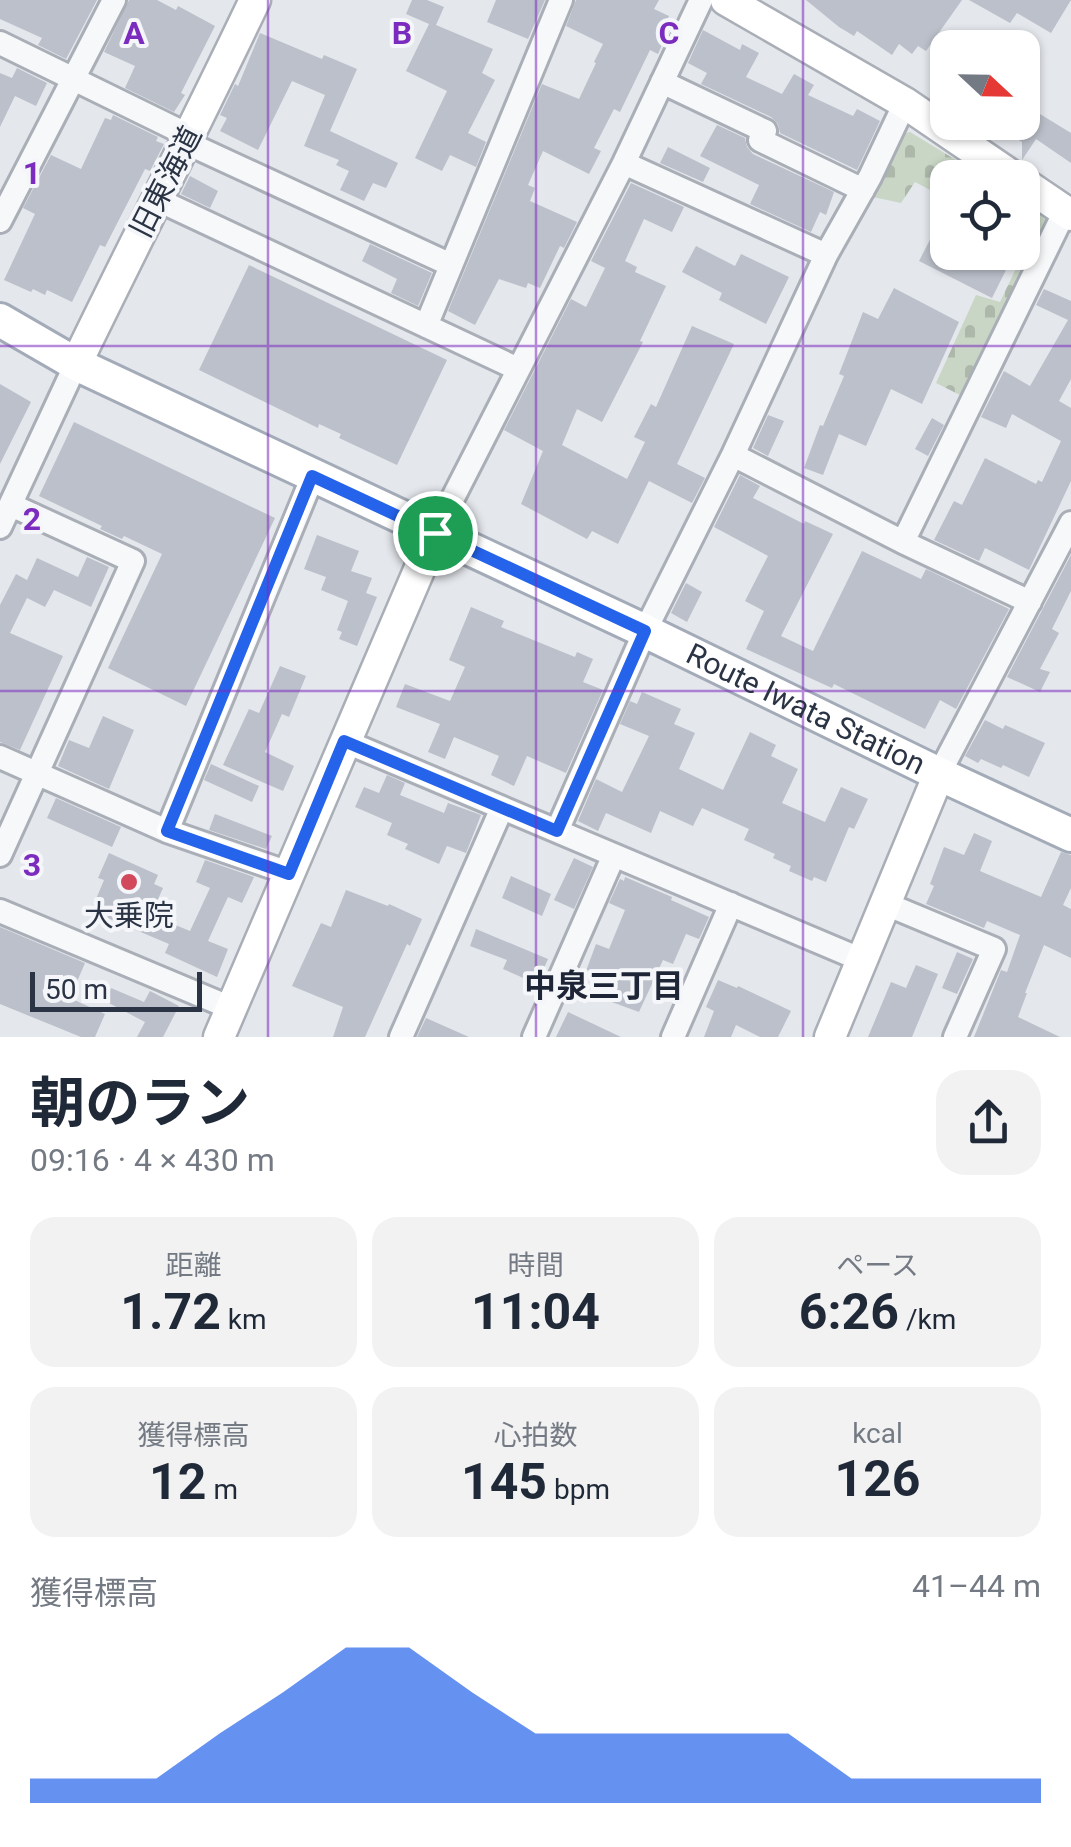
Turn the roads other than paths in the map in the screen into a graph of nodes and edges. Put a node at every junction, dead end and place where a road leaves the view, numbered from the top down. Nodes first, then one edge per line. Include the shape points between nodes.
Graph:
1 (114, 0) edge
2 (256, 0) edge
3 (561, 0) edge
4 (701, 0) edge
5 (726, 0) edge
6 (0, 44) edge
7 (74, 78) junction
8 (662, 82) junction
9 (904, 103) junction
10 (189, 140) junction
11 (989, 160) edge
12 (624, 163) junction
13 (862, 190) junction
14 (1040, 194) edge
15 (156, 199) junction
16 (1068, 213) edge
17 (0, 222) edge
18 (826, 255) junction
19 (451, 266) junction
20 (0, 320) edge
21 (426, 326) junction
22 (76, 364) junction
23 (518, 369) junction
24 (733, 455) junction
25 (312, 476) junction
26 (11, 505) junction
27 (1071, 524) edge
28 (0, 527) edge
29 (435, 533) junction
30 (904, 542) junction
31 (1030, 602) junction
32 (645, 631) junction
33 (344, 741) junction
34 (0, 756) edge
35 (38, 774) junction
36 (939, 774) junction
37 (502, 808) junction
38 (167, 831) junction
39 (557, 831) junction
40 (1071, 835) edge
41 (0, 855) edge
42 (614, 855) junction
43 (289, 874) junction
44 (731, 904) junction
45 (886, 904) junction
46 (0, 911) edge
47 (862, 960) junction
48 (231, 1008) junction
49 (218, 1037) edge
50 (401, 1037) edge
51 (534, 1037) edge
52 (672, 1037) edge
53 (830, 1037) edge
54 (955, 1037) edge

1 - 7 street
2 - 10 street, 旧東海道
3 - 19 street
4 - 8 street
5 - 9 street
6 - 7 street
7 - 10 street
7 - 17 street
8 - 12 street
8 - 13 street via 765,131 760,140
9 - 11 street
9 - 13 street
10 - 15 street, 旧東海道
10 - 19 street
12 - 18 street
12 - 23 street
13 - 18 street
14 - 16 street
15 - 21 street
15 - 22 street, 旧東海道
16 - 30 street
18 - 24 street
19 - 21 street
20 - 22 main road, Route Iwata Station
21 - 23 street
22 - 25 main road, Route Iwata Station
22 - 26 street
23 - 29 street
24 - 30 street
24 - 32 street
25 - 29 main road, Route Iwata Station
25 - 38 street
26 - 28 street
26 - 35 street via 133,561
27 - 31 street
29 - 32 main road, Route Iwata Station
29 - 33 street
30 - 31 street
31 - 36 street
32 - 36 main road, Route Iwata Station
32 - 39 street
33 - 37 street
33 - 43 street
34 - 35 street
35 - 38 street
35 - 41 street
36 - 40 main road, Route Iwata Station
36 - 45 street
37 - 39 street
37 - 50 street
38 - 43 street
39 - 42 street
42 - 44 street
42 - 51 street
43 - 48 street
44 - 47 street
44 - 52 street
45 - 47 street
45 - 54 street via 994,948
46 - 48 street
47 - 53 street
48 - 49 street

